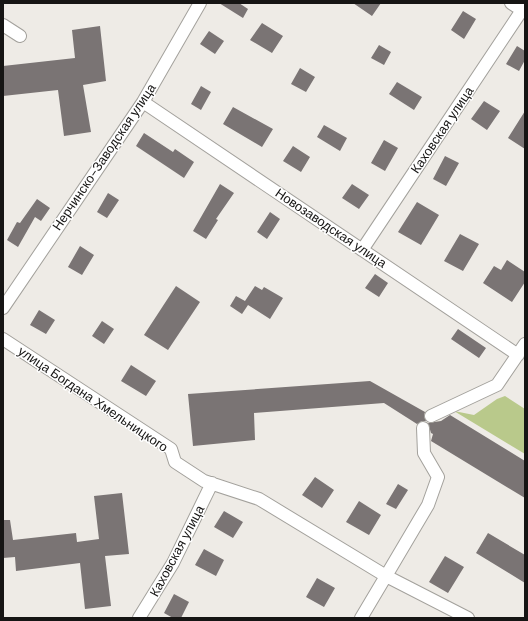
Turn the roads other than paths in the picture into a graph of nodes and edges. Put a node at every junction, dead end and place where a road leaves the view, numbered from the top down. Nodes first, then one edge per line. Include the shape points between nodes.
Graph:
1 (200, 3) edge
2 (511, 3) edge
3 (524, 11) edge
4 (3, 25) edge
5 (20, 36) dead end
6 (143, 102) junction
7 (362, 250) junction
8 (3, 308) edge
9 (3, 339) edge
10 (525, 344) edge
11 (518, 355) junction
12 (431, 416) dead end
13 (423, 428) dead end
14 (212, 483) junction
15 (386, 576) junction
16 (139, 618) edge
17 (361, 618) edge
18 (468, 618) edge

1 - 6 street, Нерчинско-Заводская улица
2 - 3 street
3 - 7 street, Каховская улица
4 - 5 street
6 - 7 street, Новозаводская улица
6 - 8 street, Нерчинско-Заводская улица
7 - 11 street, Новозаводская улица
9 - 14 street, улица Богдана Хмельницкого via 171,449 175,462 204,481
10 - 11 street
11 - 12 street via 497,385
13 - 15 street via 424,453 438,477 428,505
14 - 15 street, улица Богдана Хмельницкого via 259,499
14 - 16 street, Каховская улица via 173,563
15 - 17 street
15 - 18 street, улица Богдана Хмельницкого

